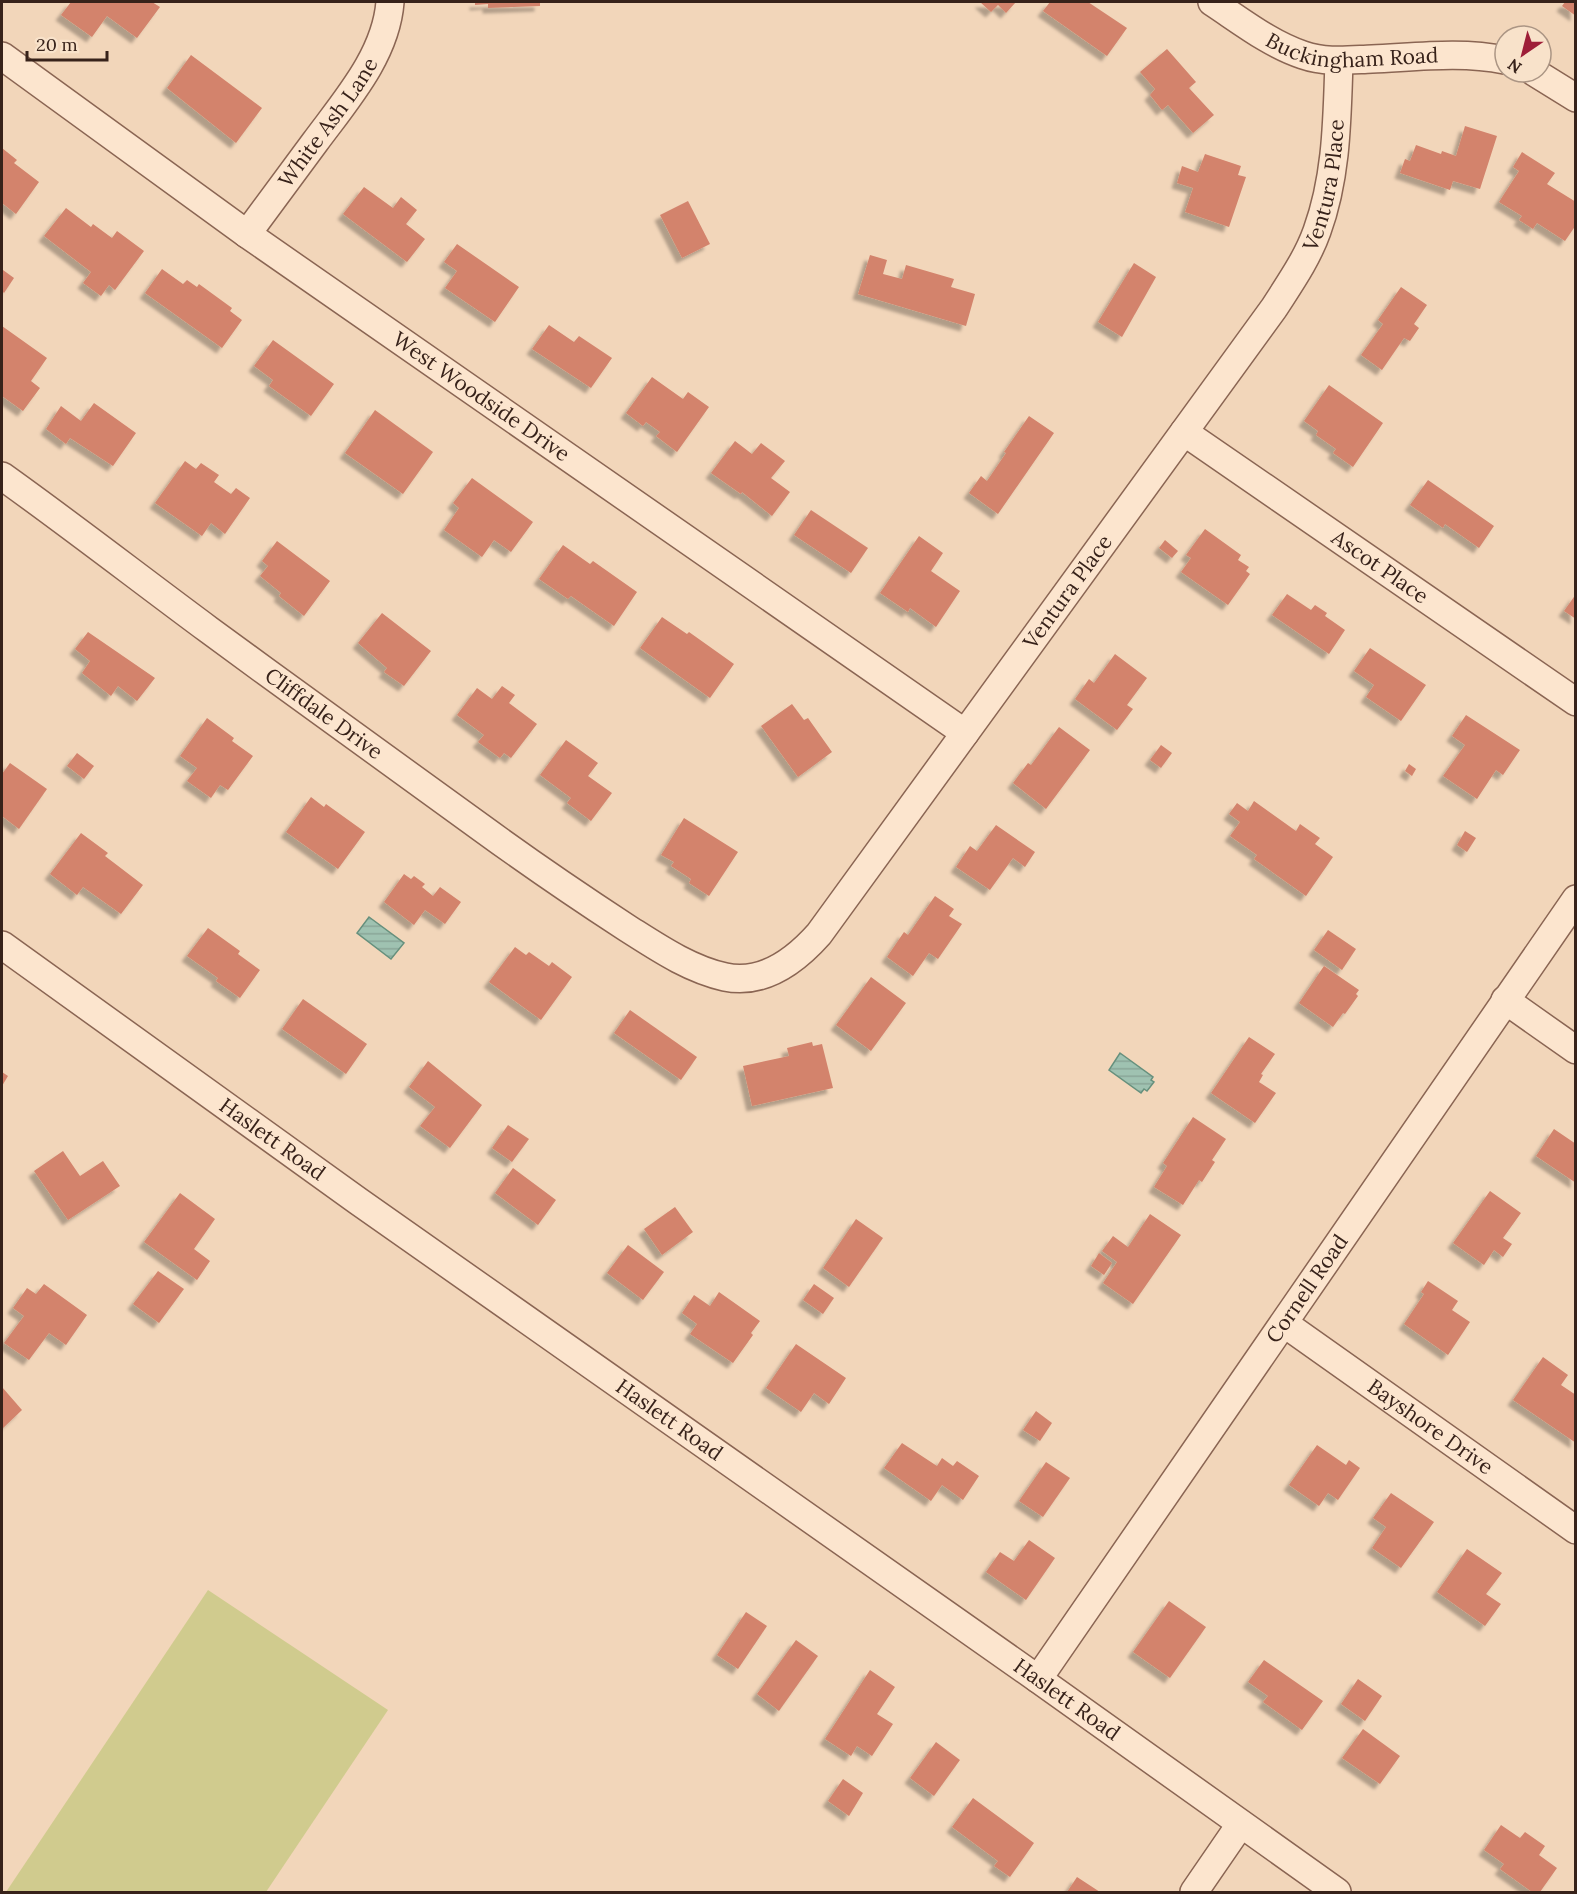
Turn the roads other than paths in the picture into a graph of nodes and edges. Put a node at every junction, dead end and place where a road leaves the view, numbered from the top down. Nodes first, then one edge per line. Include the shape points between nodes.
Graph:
1 (390, 2) edge
2 (1212, 2) edge
3 (2, 56) edge
4 (1493, 58) edge
5 (1339, 61) junction
6 (1553, 84) edge
7 (1575, 98) edge
8 (247, 234) junction
9 (1184, 432) junction
10 (2, 476) edge
11 (1575, 702) edge
12 (965, 733) junction
13 (1575, 899) edge
14 (652, 944) joint
15 (2, 945) edge
16 (1505, 1000) junction
17 (1575, 1050) edge
18 (1285, 1324) junction
19 (1575, 1530) edge
20 (1038, 1679) junction
21 (1240, 1825) junction
22 (1194, 1893) edge
23 (1336, 1893) edge

1 - 8 street, White Ash Lane via 380,41 362,79
2 - 5 street, Buckingham Road via 1289,49
3 - 8 street, West Woodside Drive
4 - 5 street, Buckingham Road via 1465,55
5 - 9 street, Ventura Place via 1332,179 1317,230 1274,308
6 - 7 street
8 - 12 street, West Woodside Drive
9 - 11 street, Ascot Place
9 - 12 street, Ventura Place
10 - 14 street, Cliffdale Drive via 538,869
12 - 14 street, Ventura Place via 819,934 780,968 763,975 726,978
13 - 16 street, Cornell Road
15 - 20 street, Haslett Road via 358,1201
16 - 17 street
16 - 18 street, Cornell Road
18 - 19 street, Bayshore Drive
18 - 20 street, Cornell Road
20 - 21 street, Haslett Road
21 - 22 street
21 - 23 street, Haslett Road

